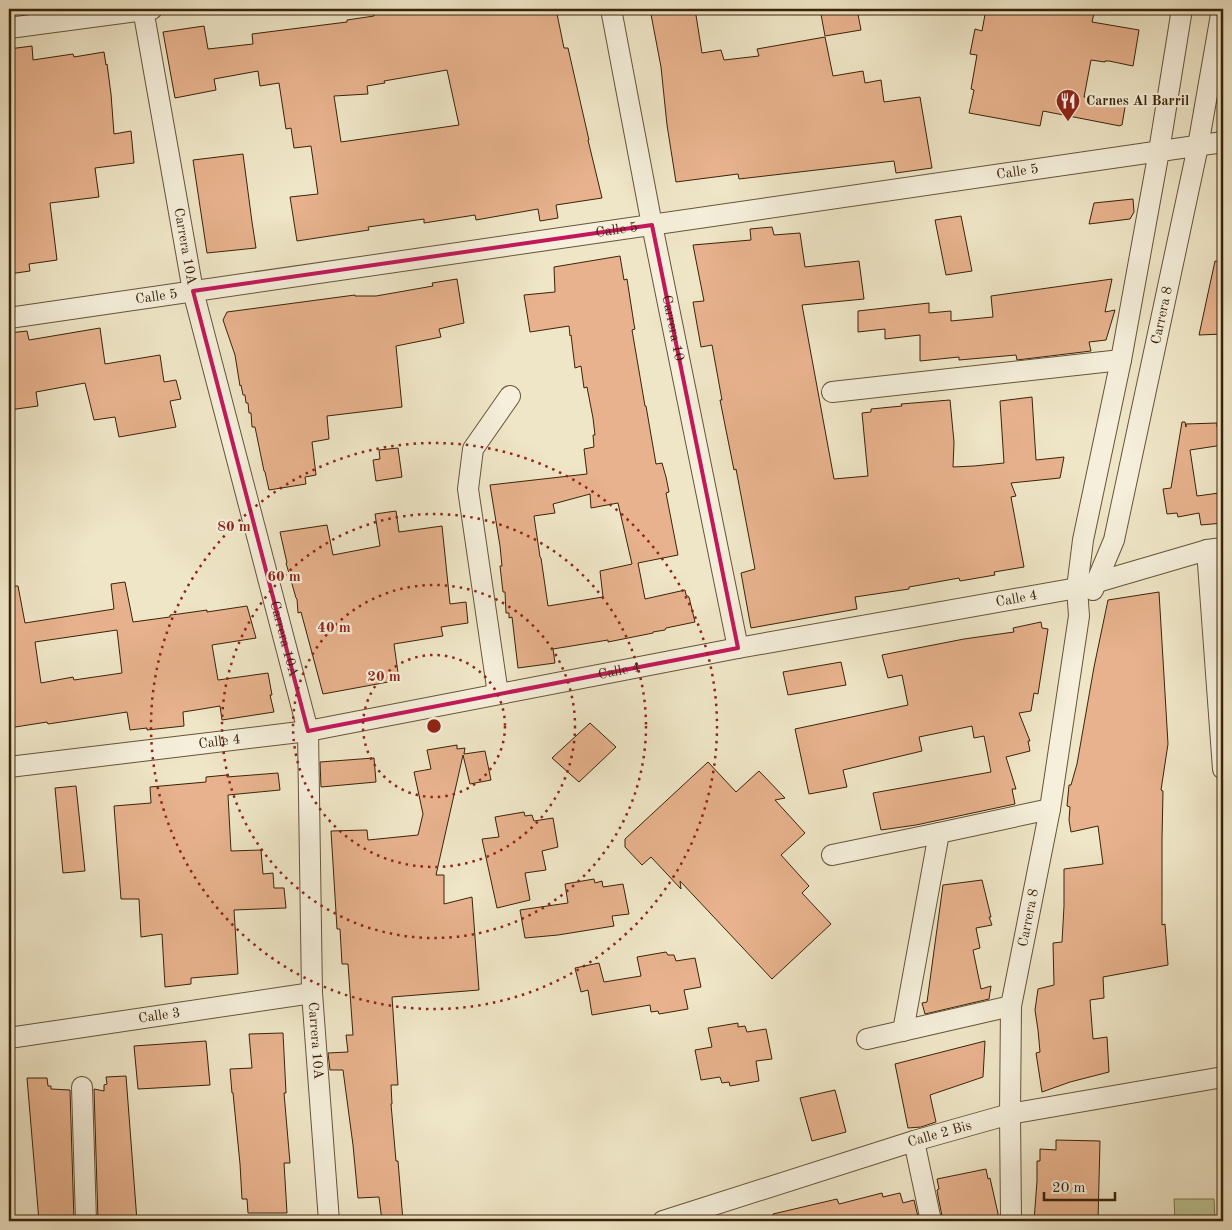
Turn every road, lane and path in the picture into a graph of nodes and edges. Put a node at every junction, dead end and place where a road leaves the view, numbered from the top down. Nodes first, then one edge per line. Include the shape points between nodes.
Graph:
1 (146, 9) edge
2 (611, 9) edge
3 (1182, 9) edge
4 (1222, 9) edge
5 (9, 28) edge
6 (1223, 142) edge
7 (1198, 146) junction
8 (1159, 151) junction
9 (652, 225) junction
10 (193, 291) junction
11 (9, 318) edge
12 (1121, 360) junction
13 (832, 392) dead end
14 (510, 396) dead end
15 (1215, 549) edge
16 (1097, 582) junction
17 (1077, 588) junction
18 (1080, 616) junction
19 (738, 648) junction
20 (498, 694) junction
21 (308, 731) junction
22 (9, 767) edge
23 (1223, 769) edge
24 (1050, 809) junction
25 (939, 833) junction
26 (832, 855) dead end
27 (312, 994) junction
28 (1011, 1006) junction
29 (903, 1031) junction
30 (9, 1038) edge
31 (867, 1039) dead end
32 (1223, 1077) edge
33 (82, 1087) dead end
34 (1010, 1114) junction
35 (914, 1141) junction
36 (86, 1221) edge
37 (329, 1221) edge
38 (663, 1221) edge
39 (932, 1221) edge
40 (1011, 1221) edge

1 - 5 street
1 - 10 street, Carrera 10A
2 - 9 street, Carrera 10
3 - 8 street, Carrera 8
4 - 7 street, Carrera 8
6 - 7 street, Calle 5
7 - 8 street, Calle 5
7 - 16 street, Carrera 8 via 1114,540
8 - 9 street, Calle 5
8 - 12 street, Carrera 8
9 - 10 street, Calle 5
9 - 19 street, Carrera 10
10 - 11 street, Calle 5
10 - 21 street, Carrera 10A
12 - 13 street
12 - 17 street, Carrera 8 via 1083,540
14 - 20 street via 473,449 468,489
15 - 16 street, Calle 4
15 - 23 street
16 - 17 street, Calle 4
16 - 18 street, Carrera 8
17 - 18 street, Carrera 8
17 - 19 street, Calle 4
18 - 24 street, Carrera 8
19 - 20 street, Calle 4
20 - 21 street, Calle 4
21 - 22 street, Calle 4
21 - 27 street, Carrera 10A
24 - 25 street
24 - 28 street, Carrera 8
25 - 26 street
25 - 29 street
27 - 30 street, Calle 3
27 - 37 street, Carrera 10A
28 - 29 street
28 - 34 street, Carrera 8
29 - 31 street
32 - 34 street, Calle 2 Bis
33 - 36 street
34 - 35 street, Calle 2 Bis
34 - 40 street, Carrera 8
35 - 38 street, Calle 2 Bis
35 - 39 street

